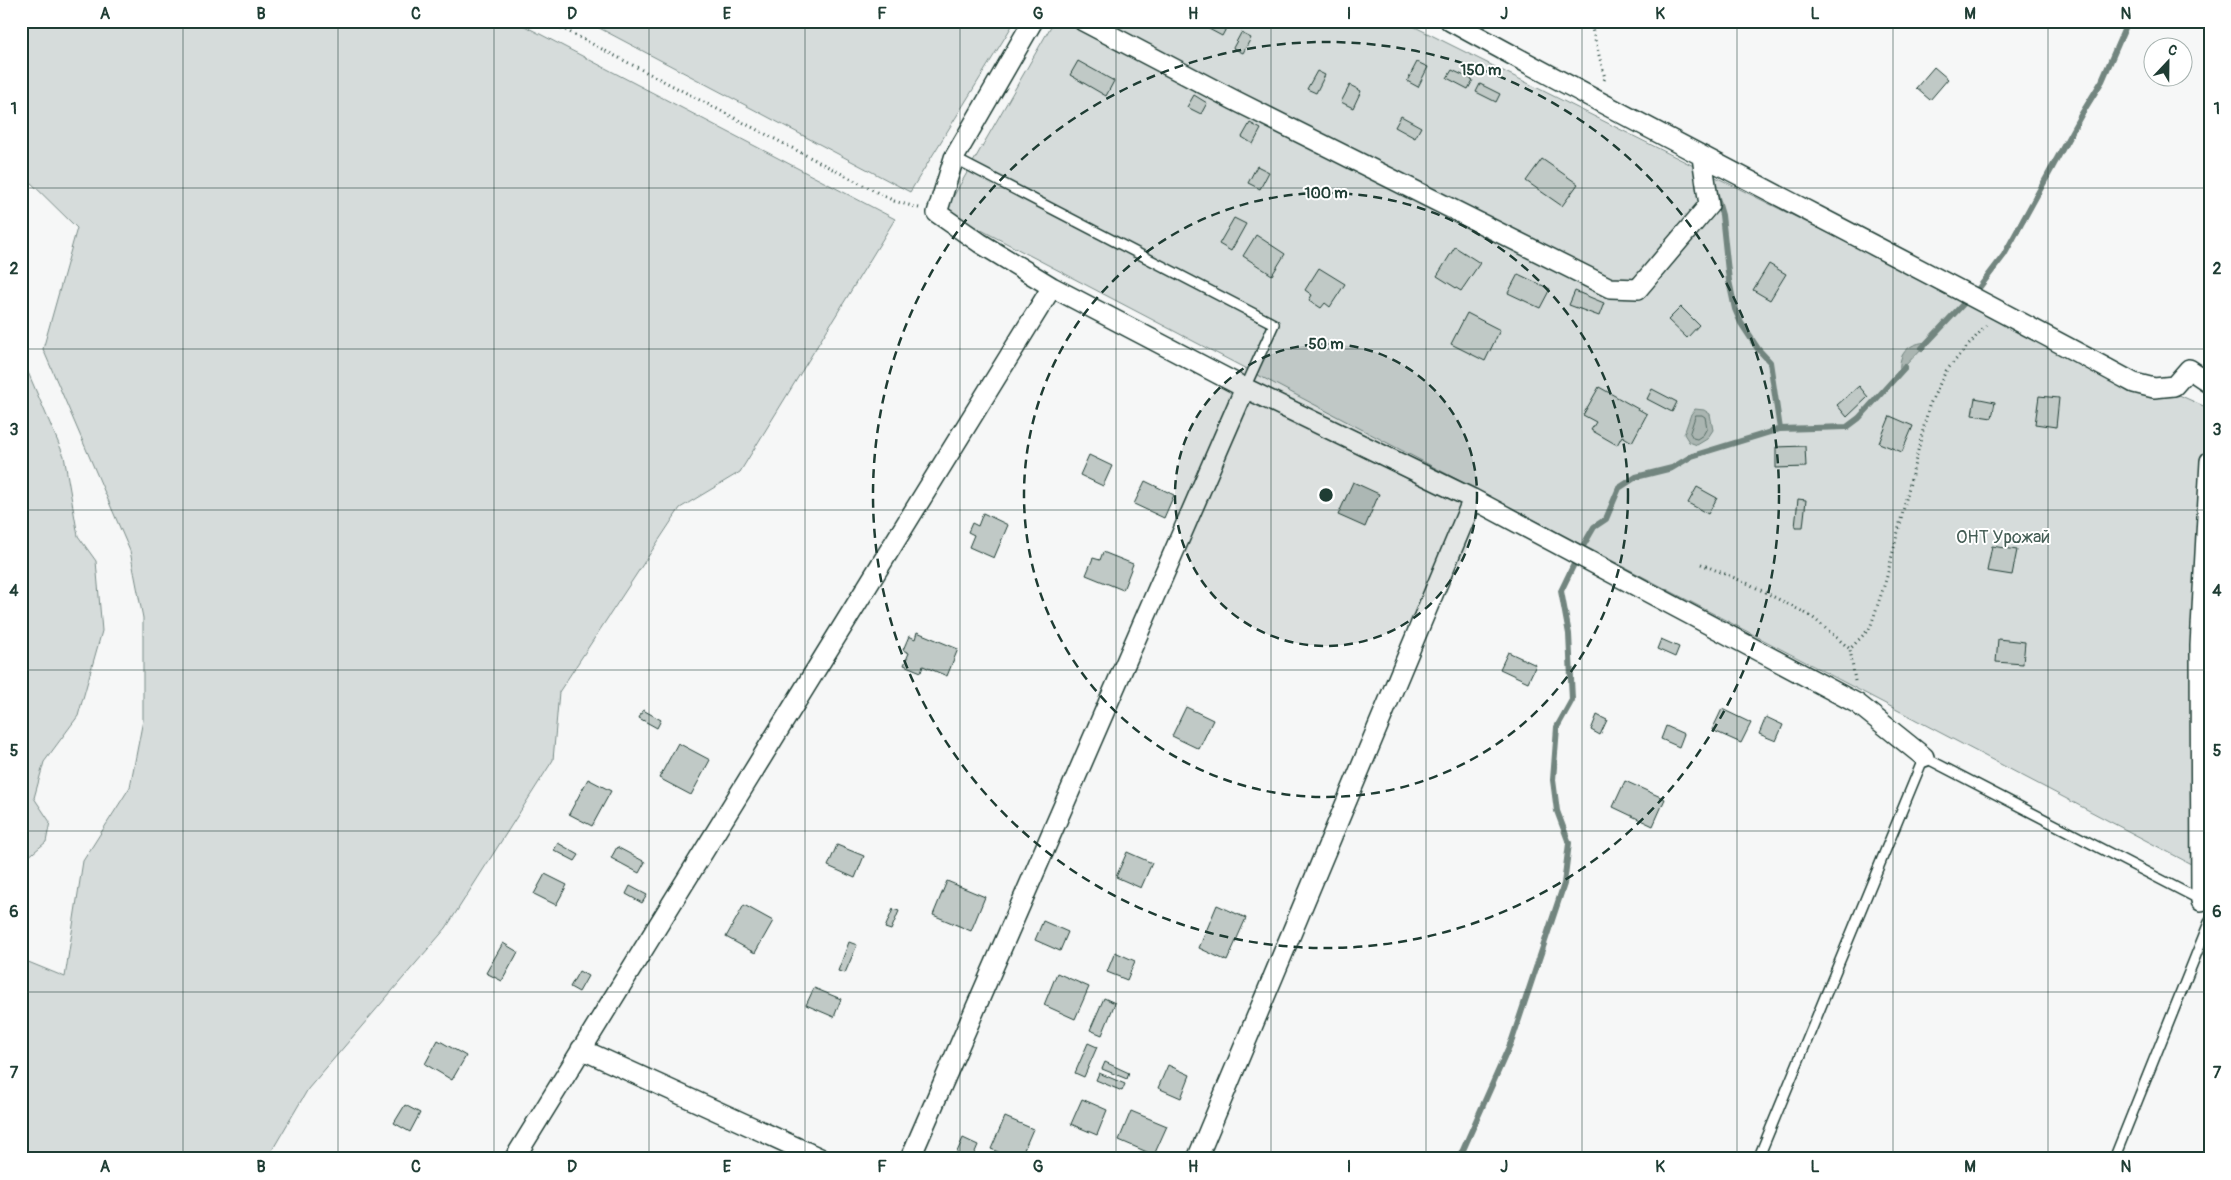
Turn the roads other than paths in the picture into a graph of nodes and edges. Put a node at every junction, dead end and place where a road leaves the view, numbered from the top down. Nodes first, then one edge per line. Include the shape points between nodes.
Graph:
1 (1033, 21) edge
2 (1083, 21) edge
3 (1450, 21) edge
4 (1702, 157) junction
5 (954, 158) junction
6 (1052, 287) junction
7 (2210, 383) edge
8 (1245, 388) junction
9 (2210, 461) edge
10 (1473, 499) junction
11 (1924, 757) junction
12 (2205, 903) edge
13 (2210, 920) edge
14 (581, 1049) junction
15 (514, 1159) edge
16 (822, 1159) edge
17 (910, 1159) edge
18 (1197, 1159) edge
19 (1758, 1159) edge
20 (2114, 1159) edge

1 - 5 street
2 - 4 street via 1610,288 1638,289 1709,205
3 - 4 street
4 - 7 street via 2134,383 2154,388 2174,386 2188,369
5 - 6 street via 937,213
5 - 8 lane via 1274,324
6 - 8 street
6 - 14 street
8 - 10 street
8 - 17 street
9 - 12 street via 2200,646
10 - 11 street via 1858,704
10 - 18 street
11 - 12 lane
11 - 19 lane
13 - 20 lane
14 - 15 street
14 - 16 street

